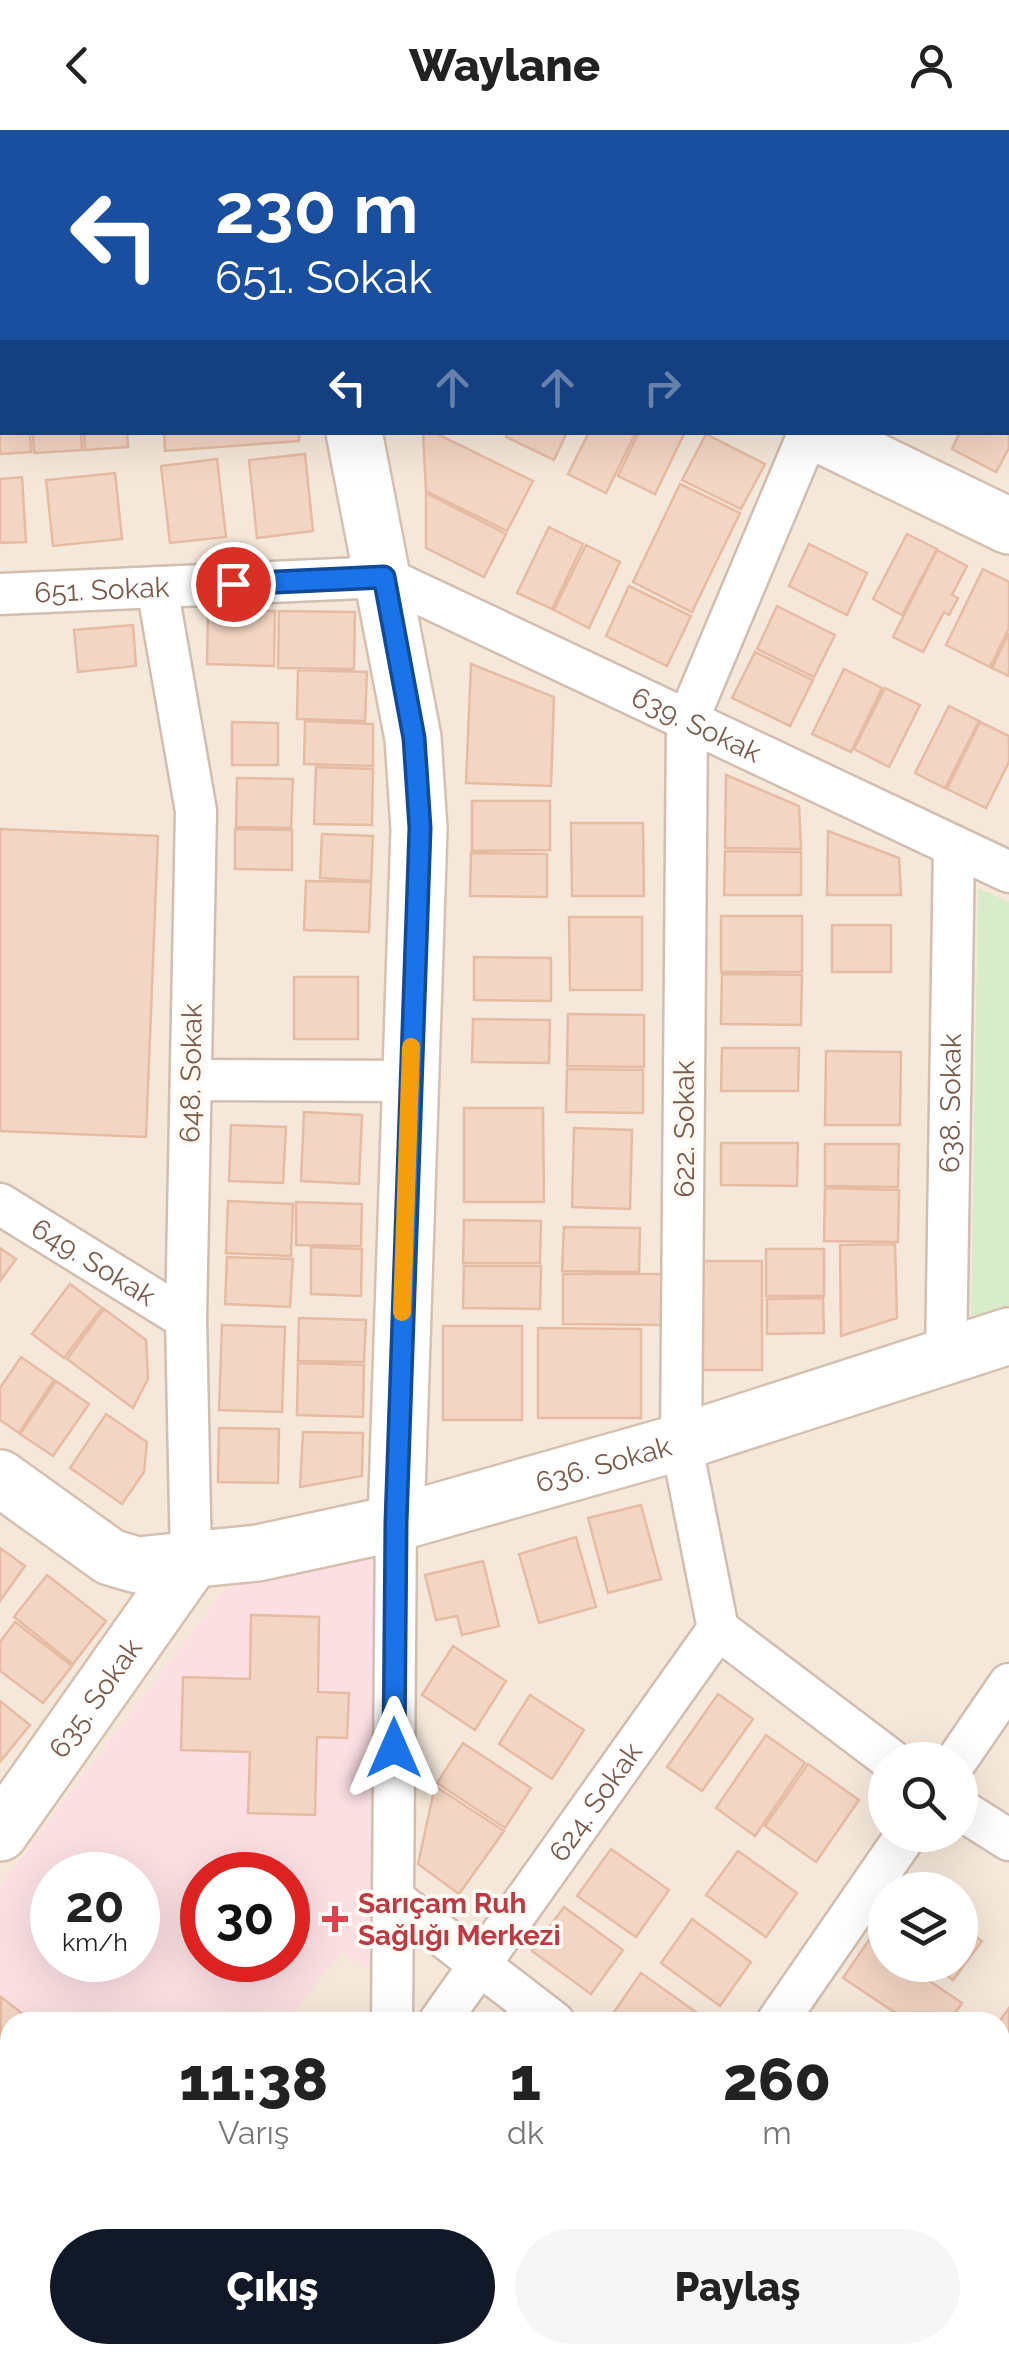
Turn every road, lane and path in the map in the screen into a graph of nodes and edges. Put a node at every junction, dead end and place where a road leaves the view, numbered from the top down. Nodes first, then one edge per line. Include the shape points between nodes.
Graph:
1 (355, 435) edge
2 (811, 435) edge
3 (818, 435) edge
4 (1009, 526) edge
5 (384, 577) junction
6 (157, 587) junction
7 (0, 594) edge
8 (687, 722) junction
9 (954, 846) junction
10 (1009, 872) edge
11 (192, 1080) junction
12 (410, 1081) junction
13 (0, 1204) edge
14 (186, 1320) junction
15 (1009, 1336) edge
16 (946, 1358) junction
17 (681, 1442) junction
18 (0, 1478) edge
19 (396, 1522) junction
20 (191, 1562) junction
21 (718, 1629) junction
22 (1009, 1684) edge
23 (969, 1742) edge
24 (868, 1743) edge
25 (978, 1820) edge
26 (0, 1833) edge
27 (1009, 1840) edge
28 (894, 1852) edge
29 (394, 1899) junction
30 (479, 1966) junction
31 (392, 2012) edge
32 (445, 2012) edge
33 (541, 2012) edge
34 (784, 2012) edge

1 - 5 street
2 - 8 street, 622. Sokak
3 - 4 street
5 - 6 street, 651. Sokak
5 - 8 street, 639. Sokak
5 - 12 street via 414,738 420,828
6 - 7 street, 651. Sokak
6 - 11 street, 648. Sokak via 196,811
8 - 9 street, 639. Sokak
8 - 17 street, 622. Sokak
9 - 10 street, 639. Sokak
9 - 16 street, 638. Sokak
11 - 12 street
11 - 14 street, 648. Sokak
12 - 19 street
13 - 14 street, 649. Sokak
14 - 20 street, 648. Sokak
15 - 16 street, 636. Sokak
16 - 17 street, 636. Sokak
17 - 19 street, 636. Sokak
17 - 21 street, 622. Sokak
18 - 20 street, 636. Sokak via 110,1557 138,1565
19 - 20 street, 636. Sokak
19 - 29 street
20 - 26 street, 635. Sokak
21 - 24 street
21 - 30 street, 624. Sokak
22 - 23 street
25 - 27 street
28 - 34 street
29 - 30 street
29 - 31 street
30 - 32 street, 624. Sokak
30 - 33 street

